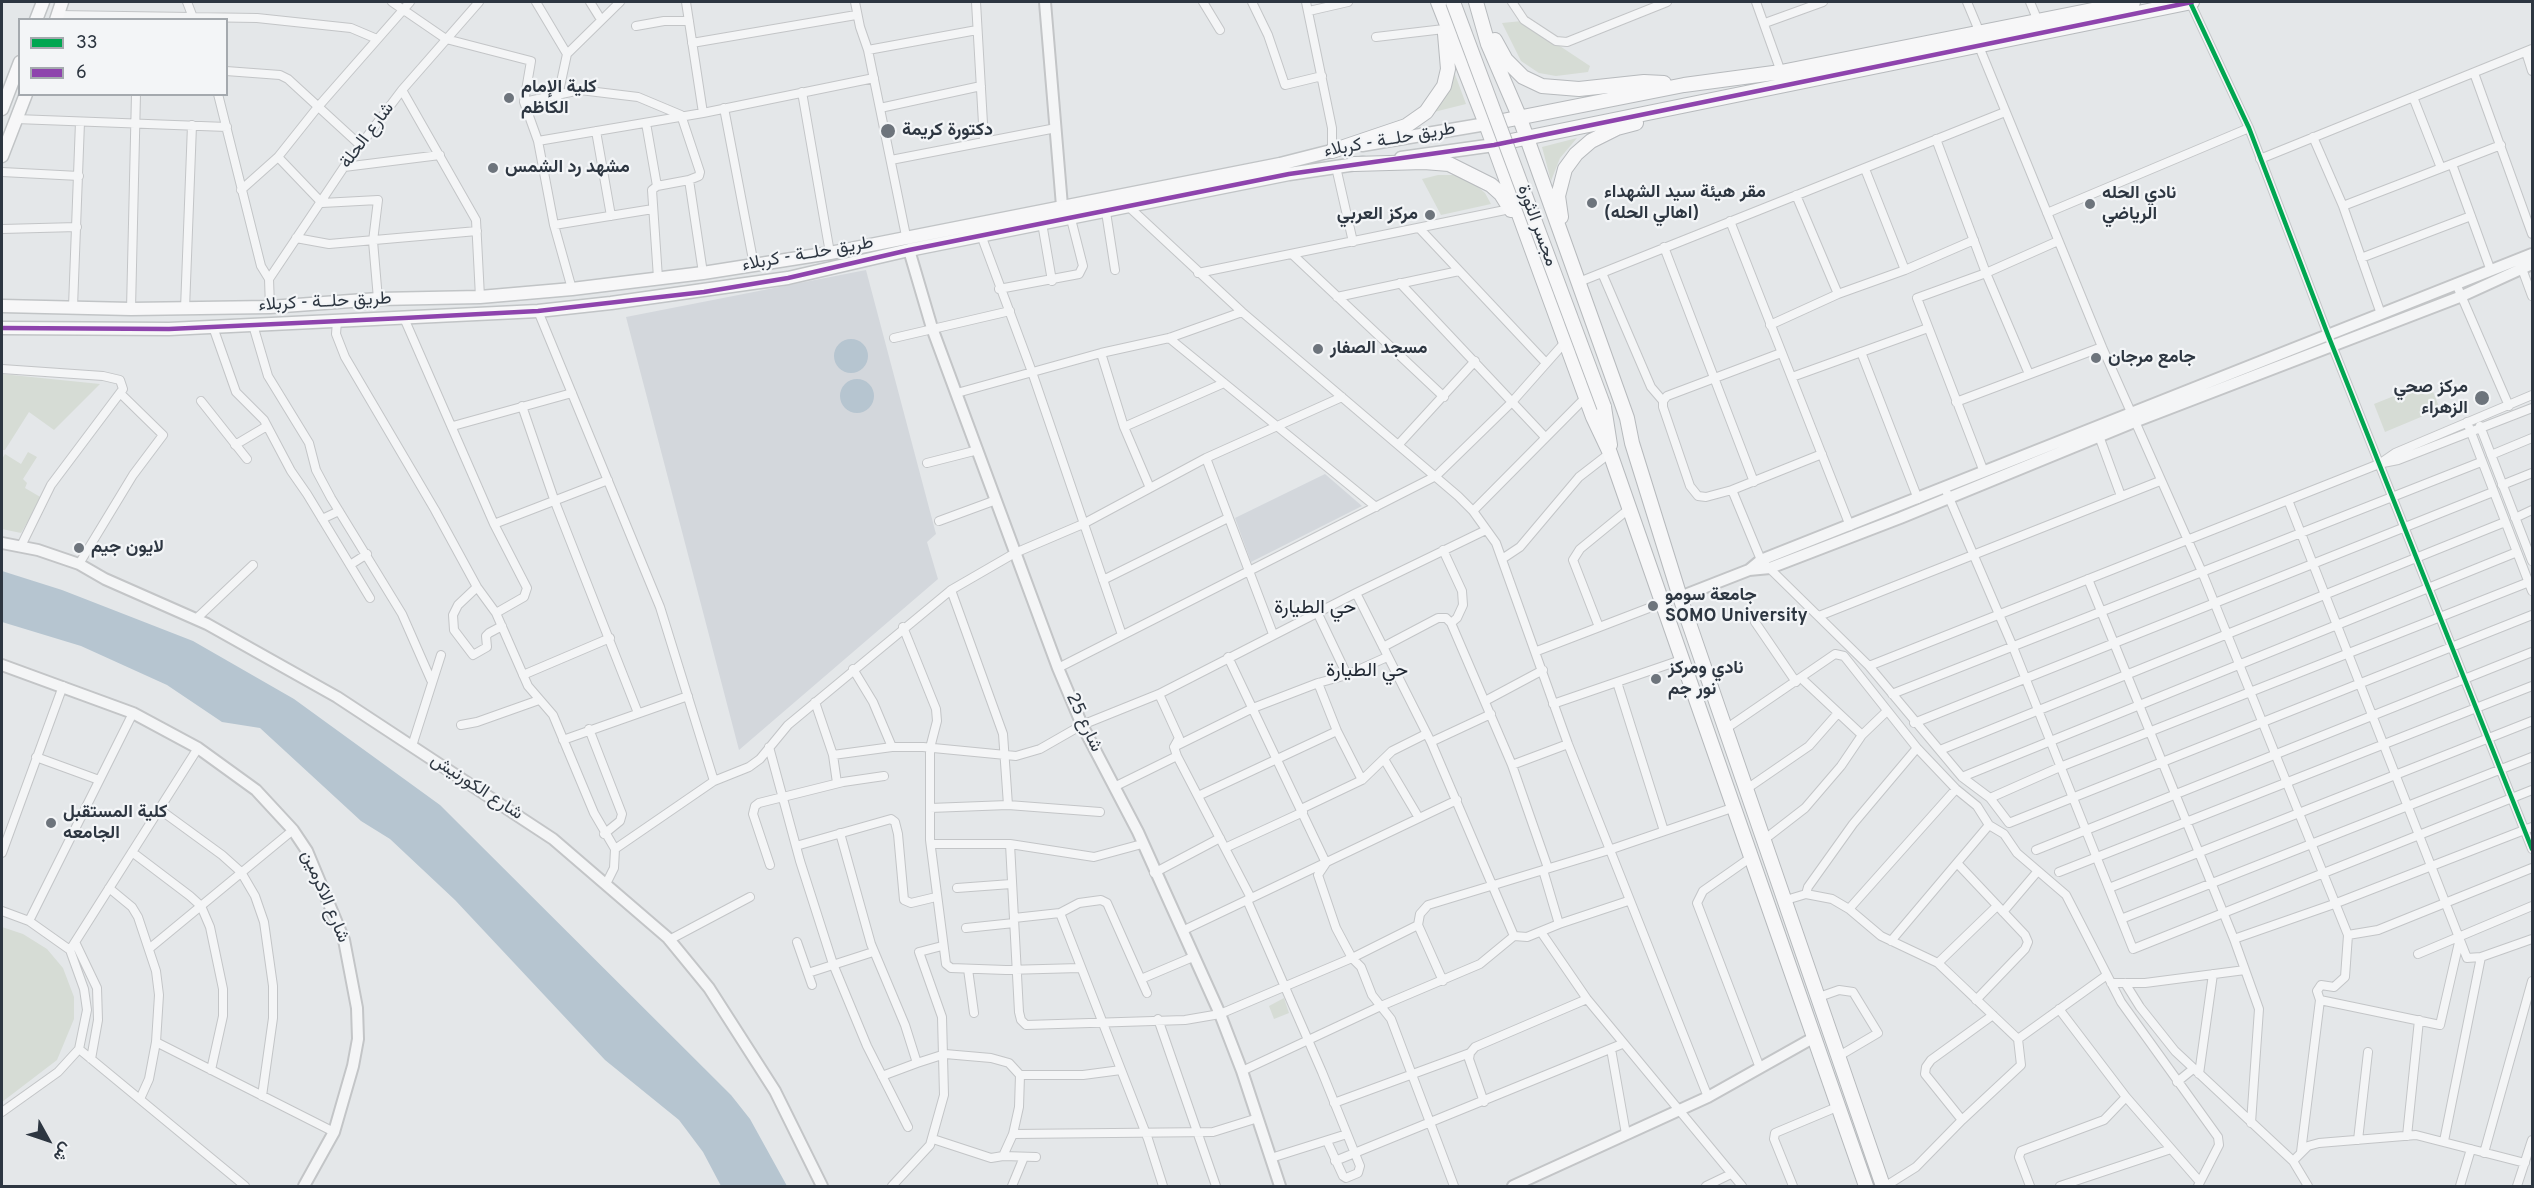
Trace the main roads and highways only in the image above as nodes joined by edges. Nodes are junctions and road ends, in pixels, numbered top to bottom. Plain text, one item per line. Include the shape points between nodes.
1 (43, 2) edge
2 (62, 2) edge
3 (1453, 2) edge
4 (1463, 2) edge
5 (1476, 2) edge
6 (2133, 2) edge
7 (2191, 2) edge
8 (1439, 4) edge
9 (57, 17) edge
10 (37, 18) edge
11 (1979, 38) junction
12 (1488, 44) junction
13 (1459, 55) junction
14 (18, 67) edge
15 (1684, 85) junction
16 (25, 96) edge
17 (1704, 100) junction
18 (2, 109) edge
19 (1519, 116) junction
20 (1486, 124) junction
21 (1527, 138) junction
22 (1494, 145) junction
23 (1332, 151) junction
24 (2, 156) edge
25 (1354, 164) junction
26 (1287, 168) junction
27 (1545, 191) junction
28 (1513, 208) junction
29 (1566, 252) junction
30 (703, 273) junction
31 (664, 277) junction
32 (704, 292) junction
33 (672, 296) junction
34 (2, 306) edge
35 (2, 328) edge
36 (1608, 406) junction
37 (1632, 443) junction
38 (1611, 453) junction
39 (1779, 879) junction
40 (1760, 886) junction
41 (1793, 921) junction
42 (1774, 926) junction
43 (1866, 1186) edge
44 (1885, 1186) edge

1 - 10 main road
2 - 9 main road
3 - 36 highway, مجسر الثورة, bridge
4 - 36 highway, مجسر الثورة
5 - 12 highway
5 - 15 highway via 1506,60 1532,83 1579,89 1644,82
6 - 11 highway, طريق حلــة - كربلاء via 2038,21
7 - 11 highway, طريق حلــة - كربلاء
8 - 13 highway
8 - 23 highway via 1448,69 1444,86 1426,112 1406,126
11 - 15 highway, طريق حلــة - كربلاء
11 - 17 highway, طريق حلــة - كربلاء
12 - 13 highway via 1487,55 1479,63 1464,63
12 - 19 highway
13 - 20 highway
14 - 18 main road
15 - 19 highway, طريق حلــة - كربلاء
16 - 24 main road
17 - 21 highway, طريق حلــة - كربلاء
17 - 29 highway via 1617,128 1576,154 1565,169 1558,196
19 - 20 highway, طريق حلــة - كربلاء
19 - 21 highway
20 - 22 highway
20 - 23 main road, طريق حلــة - كربلاء
21 - 22 highway, طريق حلــة - كربلاء
21 - 27 highway
22 - 25 main road, طريق حلــة - كربلاء
22 - 28 highway
23 - 26 main road, طريق حلــة - كربلاء
25 - 26 main road, طريق حلــة - كربلاء
25 - 28 highway via 1449,164 1491,185
26 - 30 main road, طريق حلــة - كربلاء
26 - 32 main road, طريق حلــة - كربلاء via 1106,213
27 - 28 highway via 1538,185 1525,188 1516,196
27 - 29 highway
28 - 38 highway
29 - 37 highway via 1627,418
30 - 31 main road, طريق حلــة - كربلاء
30 - 32 main road via 698,283
31 - 33 main road via 676,285
31 - 34 main road, طريق حلــة - كربلاء via 480,297 270,307
32 - 33 main road, طريق حلــة - كربلاء
33 - 35 main road, طريق حلــة - كربلاء via 538,311 404,318 213,327
36 - 37 highway, مجسر الثورة
36 - 38 highway, مجسر الثورة
37 - 39 highway via 1680,597
38 - 40 highway
39 - 40 highway via 1774,888 1764,890
39 - 41 highway
40 - 42 highway
41 - 42 highway via 1782,916
41 - 44 highway
42 - 43 highway

